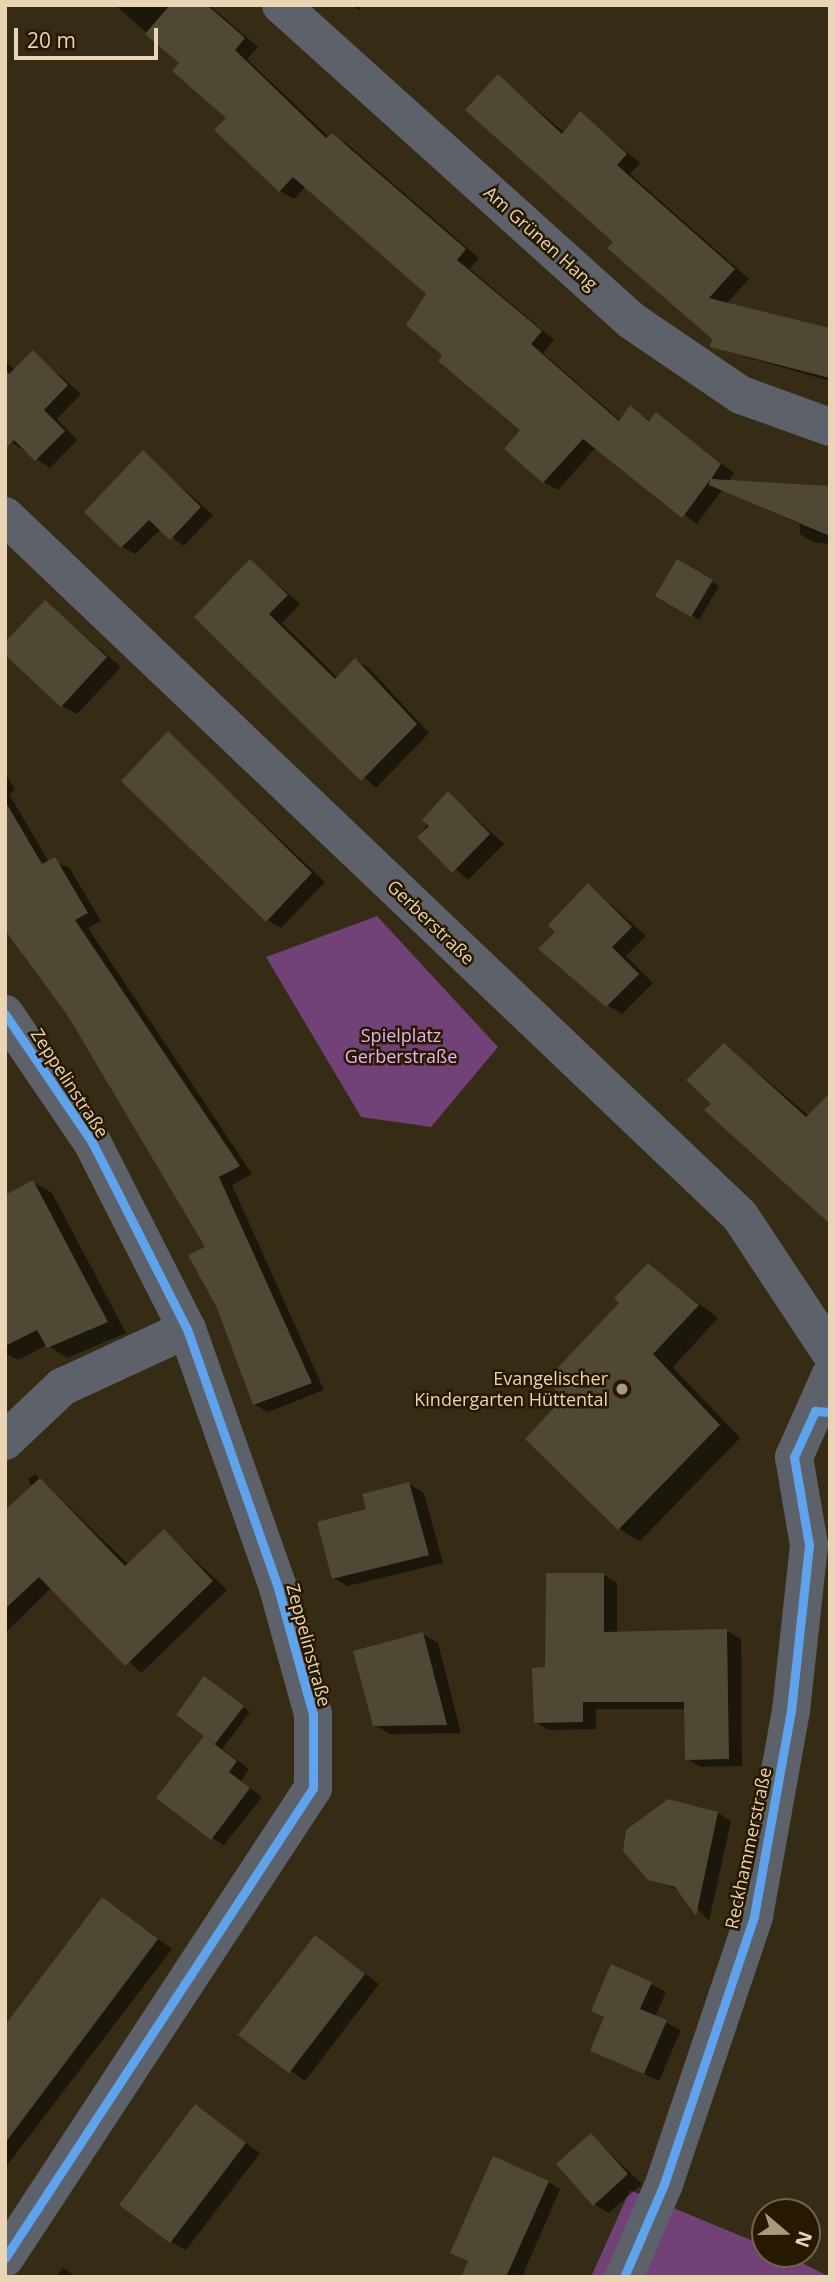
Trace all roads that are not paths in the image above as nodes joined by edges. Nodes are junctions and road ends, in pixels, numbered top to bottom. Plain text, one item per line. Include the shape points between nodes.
1 (281, 5) edge
2 (830, 427) edge
3 (5, 516) edge
4 (5, 1014) edge
5 (187, 1329) junction
6 (830, 1352) edge
7 (830, 1376) edge
8 (5, 1441) edge
9 (5, 2258) edge
10 (624, 2277) edge

1 - 2 street, Am Grünen Hang via 632,321 741,395
3 - 6 street, Gerberstraße via 740,1216
4 - 5 street, Zeppelinstraße via 92,1142
5 - 8 street via 62,1387
5 - 9 street, Zeppelinstraße via 278,1588 313,1714 313,1788
7 - 10 street, Reckhammerstraße via 794,1457 809,1545 792,1711 754,1916 664,2184

